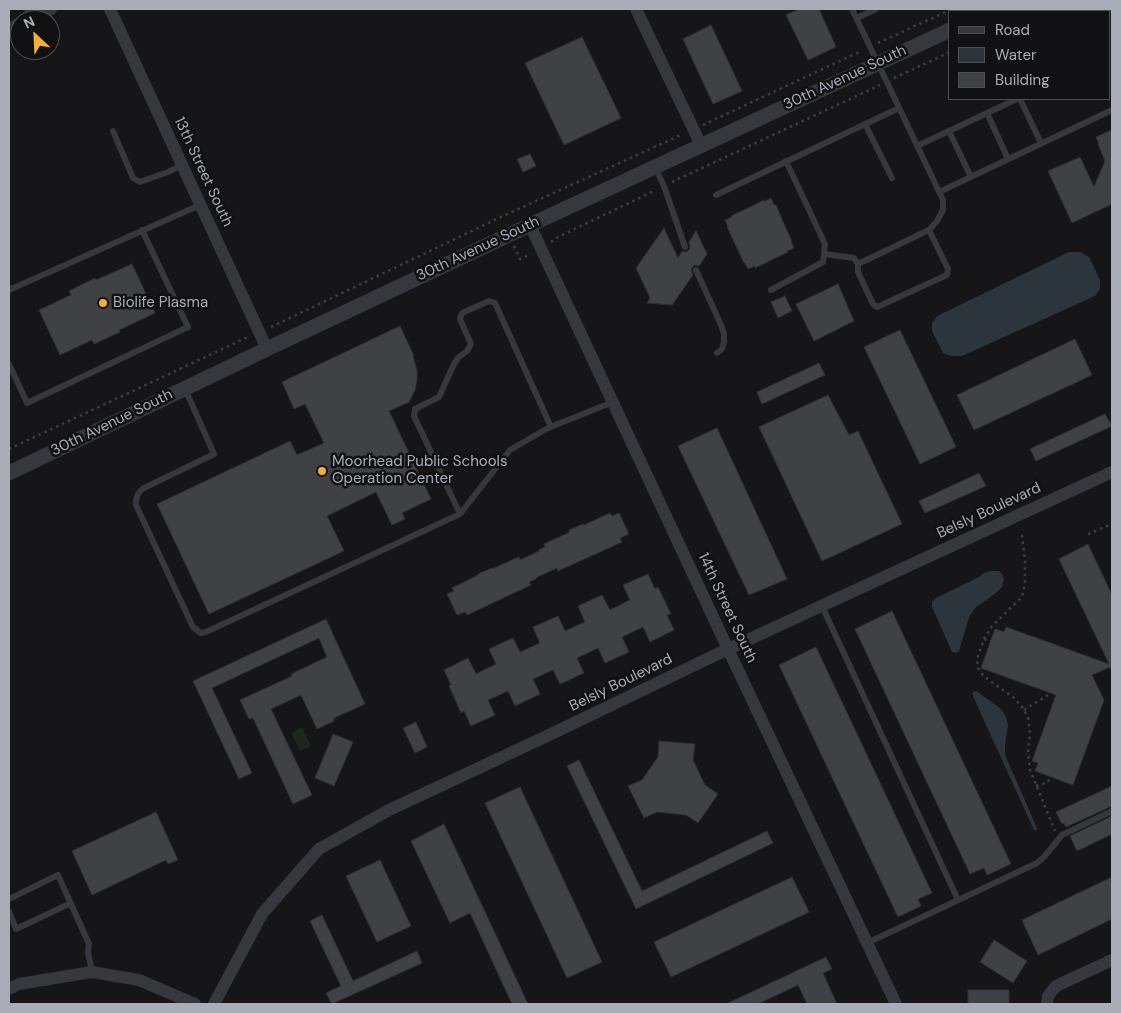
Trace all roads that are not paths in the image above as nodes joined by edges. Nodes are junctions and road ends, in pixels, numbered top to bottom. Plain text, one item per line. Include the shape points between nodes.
1 (110, 9) edge
2 (636, 9) edge
3 (852, 9) edge
4 (876, 9) edge
5 (857, 18) junction
6 (948, 31) edge
7 (878, 63) junction
8 (1017, 100) edge
9 (1020, 100) edge
10 (899, 108) junction
11 (1112, 110) edge
12 (986, 113) junction
13 (865, 124) junction
14 (113, 131) dead end
15 (949, 131) junction
16 (1041, 143) junction
17 (701, 145) junction
18 (917, 146) junction
19 (1008, 158) junction
20 (786, 161) junction
21 (182, 165) junction
22 (654, 167) junction
23 (971, 177) junction
24 (892, 178) dead end
25 (939, 192) junction
26 (716, 195) dead end
27 (200, 204) junction
28 (530, 225) junction
29 (142, 230) junction
30 (929, 230) junction
31 (685, 247) dead end
32 (824, 254) junction
33 (858, 264) junction
34 (696, 270) dead end
35 (9, 290) edge
36 (771, 290) dead end
37 (266, 349) junction
38 (717, 353) dead end
39 (9, 364) edge
40 (185, 388) junction
41 (613, 402) junction
42 (551, 427) junction
43 (1112, 472) edge
44 (9, 473) edge
45 (460, 514) junction
46 (822, 606) junction
47 (728, 649) junction
48 (1112, 811) edge
49 (9, 899) edge
50 (958, 900) junction
51 (71, 903) junction
52 (9, 911) edge
53 (867, 943) junction
54 (1112, 960) edge
55 (92, 972) junction
56 (9, 989) edge
57 (195, 1004) edge
58 (214, 1004) edge
59 (896, 1004) edge
60 (1047, 1004) edge

1 - 21 street, 13th Street South
2 - 17 street
3 - 5 lane
4 - 5 lane
5 - 7 lane
6 - 7 street, 30th Avenue South
7 - 10 lane
7 - 17 street, 30th Avenue South
8 - 12 lane
9 - 16 lane
10 - 13 lane
10 - 18 lane
11 - 16 lane
12 - 15 lane
12 - 19 lane
13 - 20 lane
13 - 24 lane
14 - 21 lane via 133,178 140,182
15 - 18 lane
15 - 23 lane
16 - 19 lane
17 - 22 street, 30th Avenue South
18 - 25 lane
19 - 23 lane
20 - 26 lane
20 - 32 lane via 825,244
21 - 27 street, 13th Street South
22 - 28 street, 30th Avenue South
22 - 31 lane
23 - 25 lane
25 - 30 lane via 943,210
27 - 29 lane
27 - 37 street, 13th Street South
28 - 37 street, 30th Avenue South
28 - 41 street, 14th Street South
29 - 35 lane
29 - 39 lane via 188,327 27,403
30 - 33 lane
30 - 33 lane via 948,269 947,275 878,307 873,304 858,272
32 - 33 lane via 854,258
32 - 36 lane via 823,262
34 - 38 lane via 724,334 722,349
37 - 40 street, 30th Avenue South
40 - 44 street, 30th Avenue South
40 - 45 lane via 214,454 142,489 136,505 193,627 201,633
41 - 42 lane
41 - 47 street, 14th Street South
42 - 45 lane via 510,450
42 - 45 lane via 495,303 489,301 462,313 460,319 470,344 467,351 454,364 439,397 415,409 414,416
43 - 46 street, Belsly Boulevard
46 - 47 street, Belsly Boulevard
46 - 50 lane
47 - 53 street, 14th Street South
47 - 58 street, Belsly Boulevard via 389,810 319,848 262,914
48 - 50 lane via 1062,835 1037,863
49 - 51 lane via 58,875
50 - 53 lane
51 - 52 lane via 16,928
51 - 55 lane via 89,944
53 - 59 street, 14th Street South
54 - 60 street via 1056,986 1048,996
55 - 56 street via 19,984
55 - 57 street via 139,980

